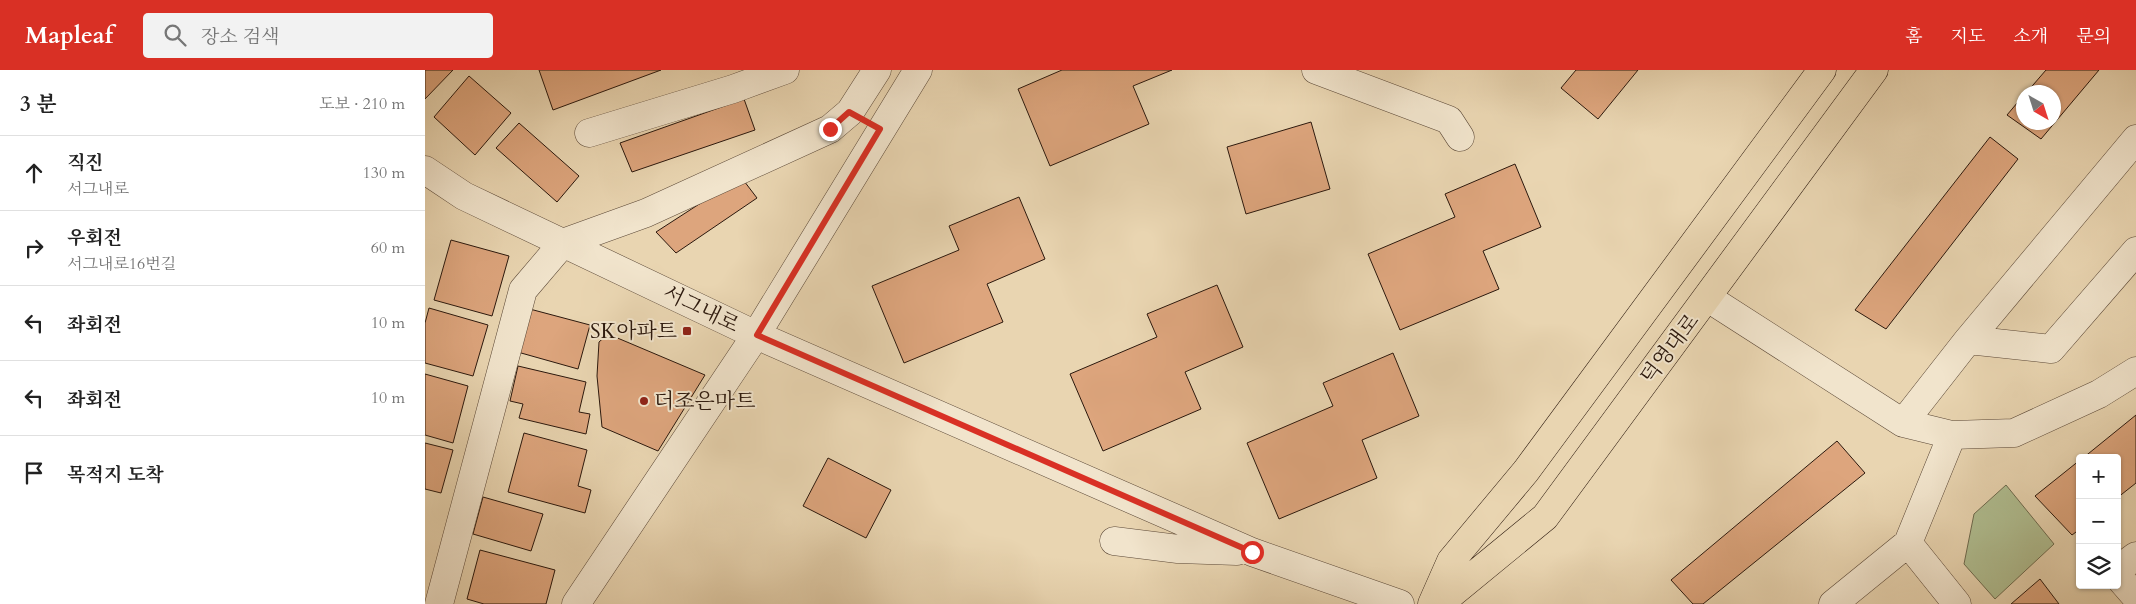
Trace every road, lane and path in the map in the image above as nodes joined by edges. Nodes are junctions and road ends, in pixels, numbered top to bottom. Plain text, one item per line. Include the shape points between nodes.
1 (785, 70) edge
2 (877, 70) edge
3 (1316, 70) edge
4 (1822, 70) edge
5 (1874, 70) edge
6 (914, 71) edge
7 (849, 112) junction
8 (880, 129) junction
9 (589, 133) dead end
10 (1459, 138) dead end
11 (2136, 139) edge
12 (425, 170) edge
13 (563, 243) junction
14 (2136, 251) edge
15 (1708, 298) junction
16 (757, 335) junction
17 (1968, 340) junction
18 (2136, 371) edge
19 (1903, 423) junction
20 (1952, 435) junction
21 (1114, 541) dead end
22 (1908, 543) junction
23 (1252, 552) junction
24 (2136, 556) edge
25 (2121, 567) edge
26 (2121, 580) edge
27 (2136, 597) edge
28 (439, 604) edge
29 (576, 604) edge
30 (1400, 604) edge
31 (1432, 604) edge
32 (1439, 604) edge
33 (1833, 604) edge
34 (1957, 604) edge

1 - 9 street
2 - 7 street
3 - 10 street via 1449,120
4 - 31 main road, 덕영대로 via 1526,471 1451,561
5 - 15 main road, 덕영대로
6 - 8 street
7 - 8 street
7 - 13 street via 830,129 646,213
8 - 16 street
11 - 17 street
12 - 13 street, 서그내로 via 464,196
13 - 16 street, 서그내로
13 - 28 street via 523,290
14 - 17 street via 2051,349
15 - 19 street
15 - 32 main road, 덕영대로 via 1545,518
16 - 23 street, 서그내로
16 - 29 street
17 - 19 street
18 - 20 street via 2099,394 2014,434
19 - 20 street
20 - 22 street
21 - 23 street via 1178,549
22 - 33 street
22 - 34 street
23 - 30 street, 서그내로
24 - 25 street
26 - 27 street

